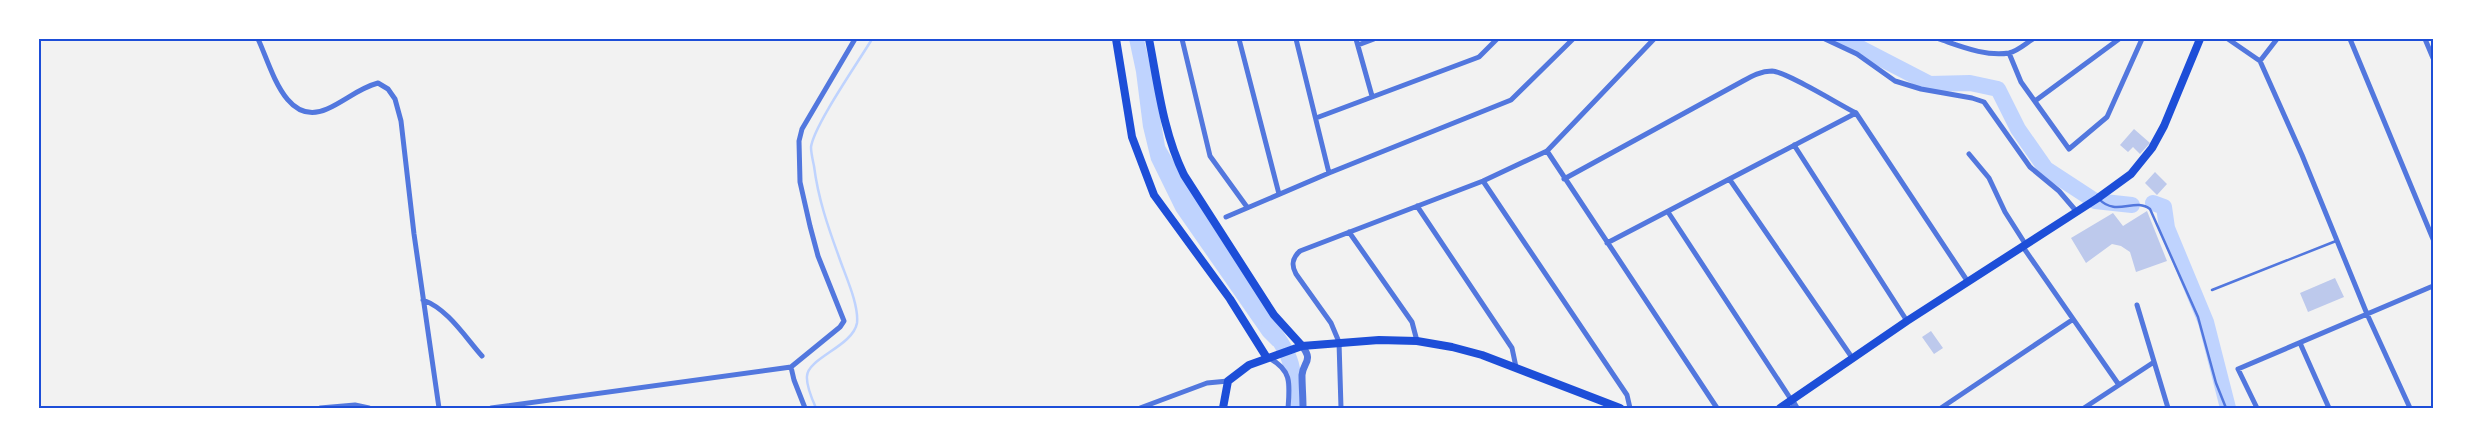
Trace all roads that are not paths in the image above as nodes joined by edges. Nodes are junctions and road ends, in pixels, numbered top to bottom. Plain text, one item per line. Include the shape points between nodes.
1 (258, 39) edge
2 (855, 39) edge
3 (1116, 39) edge
4 (1149, 39) edge
5 (1182, 39) edge
6 (1239, 39) edge
7 (1296, 39) edge
8 (1356, 39) edge
9 (1374, 39) edge
10 (1497, 39) edge
11 (1573, 39) edge
12 (1654, 39) edge
13 (1825, 39) edge
14 (1939, 39) edge
15 (2032, 39) edge
16 (2118, 39) edge
17 (2142, 39) edge
18 (2200, 39) edge
19 (2228, 39) edge
20 (2277, 39) edge
21 (2350, 39) edge
22 (2425, 39) edge
23 (1358, 45) junction
24 (2009, 53) junction
25 (2433, 58) edge
26 (2260, 61) junction
27 (1372, 96) junction
28 (2035, 101) junction
29 (1856, 113) junction
30 (1316, 118) junction
31 (1794, 145) junction
32 (1547, 151) junction
33 (1969, 154) dead end
34 (1329, 173) junction
35 (1564, 179) junction
36 (1730, 180) junction
37 (1483, 181) junction
38 (1279, 194) junction
39 (2100, 200) junction
40 (1417, 206) junction
41 (1247, 207) junction
42 (2080, 210) junction
43 (1668, 212) junction
44 (1226, 217) dead end
45 (1349, 232) junction
46 (2433, 238) edge
47 (2337, 240) junction
48 (1607, 243) junction
49 (2024, 246) junction
50 (1968, 282) junction
51 (2433, 286) edge
52 (2212, 290) dead end
53 (423, 300) junction
54 (2137, 305) dead end
55 (2367, 314) junction
56 (2072, 320) junction
57 (1907, 321) junction
58 (1417, 341) junction
59 (1339, 342) junction
60 (2300, 343) junction
61 (1298, 347) junction
62 (482, 356) dead end
63 (1267, 358) junction
64 (1853, 358) junction
65 (2154, 362) junction
66 (791, 367) junction
67 (1516, 367) junction
68 (1228, 381) junction
69 (2119, 386) junction
70 (1792, 401) junction
71 (320, 408) edge
72 (369, 408) edge
73 (439, 408) edge
74 (491, 408) edge
75 (805, 408) edge
76 (1140, 408) edge
77 (1223, 408) edge
78 (1288, 408) edge
79 (1303, 408) edge
80 (1341, 408) edge
81 (1620, 408) edge
82 (1630, 408) edge
83 (1717, 408) edge
84 (1780, 408) edge
85 (1796, 408) edge
86 (1942, 408) edge
87 (2084, 408) edge
88 (2168, 408) edge
89 (2226, 408) edge
90 (2257, 408) edge
91 (2329, 408) edge
92 (2410, 408) edge

1 - 53 street via 289,104 299,111 311,114 326,110 368,86 378,84 388,89 395,99 401,121
2 - 66 street via 802,129 799,141 800,182 810,226 818,256 844,321
3 - 63 main road via 1132,137 1151,188 1230,299
4 - 61 main road via 1168,136 1184,175
5 - 41 street via 1210,156
6 - 38 street
7 - 30 street
8 - 23 street
9 - 23 street
10 - 27 street via 1479,57
11 - 34 street via 1510,100
12 - 32 street
13 - 42 street via 1857,54 1895,81 1984,102 2030,167
14 - 24 street via 1974,50
15 - 24 street
16 - 28 street
17 - 28 street via 2108,117 2068,149
18 - 39 main road via 2152,148 2131,174
19 - 26 street
20 - 26 street
21 - 46 street
22 - 25 street
23 - 27 street
24 - 28 street via 2021,82
26 - 47 street
27 - 30 street
29 - 31 street
29 - 35 street via 1787,76 1774,71 1764,72
29 - 50 street
30 - 34 street
31 - 36 street
31 - 57 street
32 - 35 street
32 - 37 street
33 - 49 street via 1989,178
34 - 38 street
35 - 48 street
36 - 43 street
36 - 64 street
37 - 40 street
37 - 82 street via 1627,395
38 - 41 street
39 - 42 main road
39 - 89 lane via 2112,208 2145,206 2150,209 2198,317
40 - 45 street
40 - 67 street via 1512,348
41 - 44 street
42 - 49 main road
43 - 48 street
43 - 70 street
45 - 58 street via 1412,322
45 - 59 street via 1300,251 1292,261 1296,274 1331,323
47 - 52 lane
47 - 55 street
48 - 83 street
49 - 50 main road
49 - 56 street
50 - 57 main road
51 - 55 street
53 - 62 street via 434,304 445,314
53 - 73 street
54 - 65 street
55 - 60 street
55 - 92 street
56 - 69 street
56 - 86 street
57 - 64 main road
58 - 59 main road
58 - 67 main road via 1452,347
59 - 61 main road
59 - 80 street
60 - 90 street via 2238,369
60 - 91 street
61 - 63 main road
61 - 79 street via 1307,353 1308,362 1302,375
63 - 68 main road via 1249,365
63 - 78 street via 1281,365 1288,375
64 - 70 main road
65 - 69 street
65 - 88 street
66 - 74 street
66 - 75 street
67 - 81 main road
68 - 76 street via 1207,383
68 - 77 main road
69 - 87 street
70 - 84 main road
70 - 85 street
71 - 72 street via 354,405

